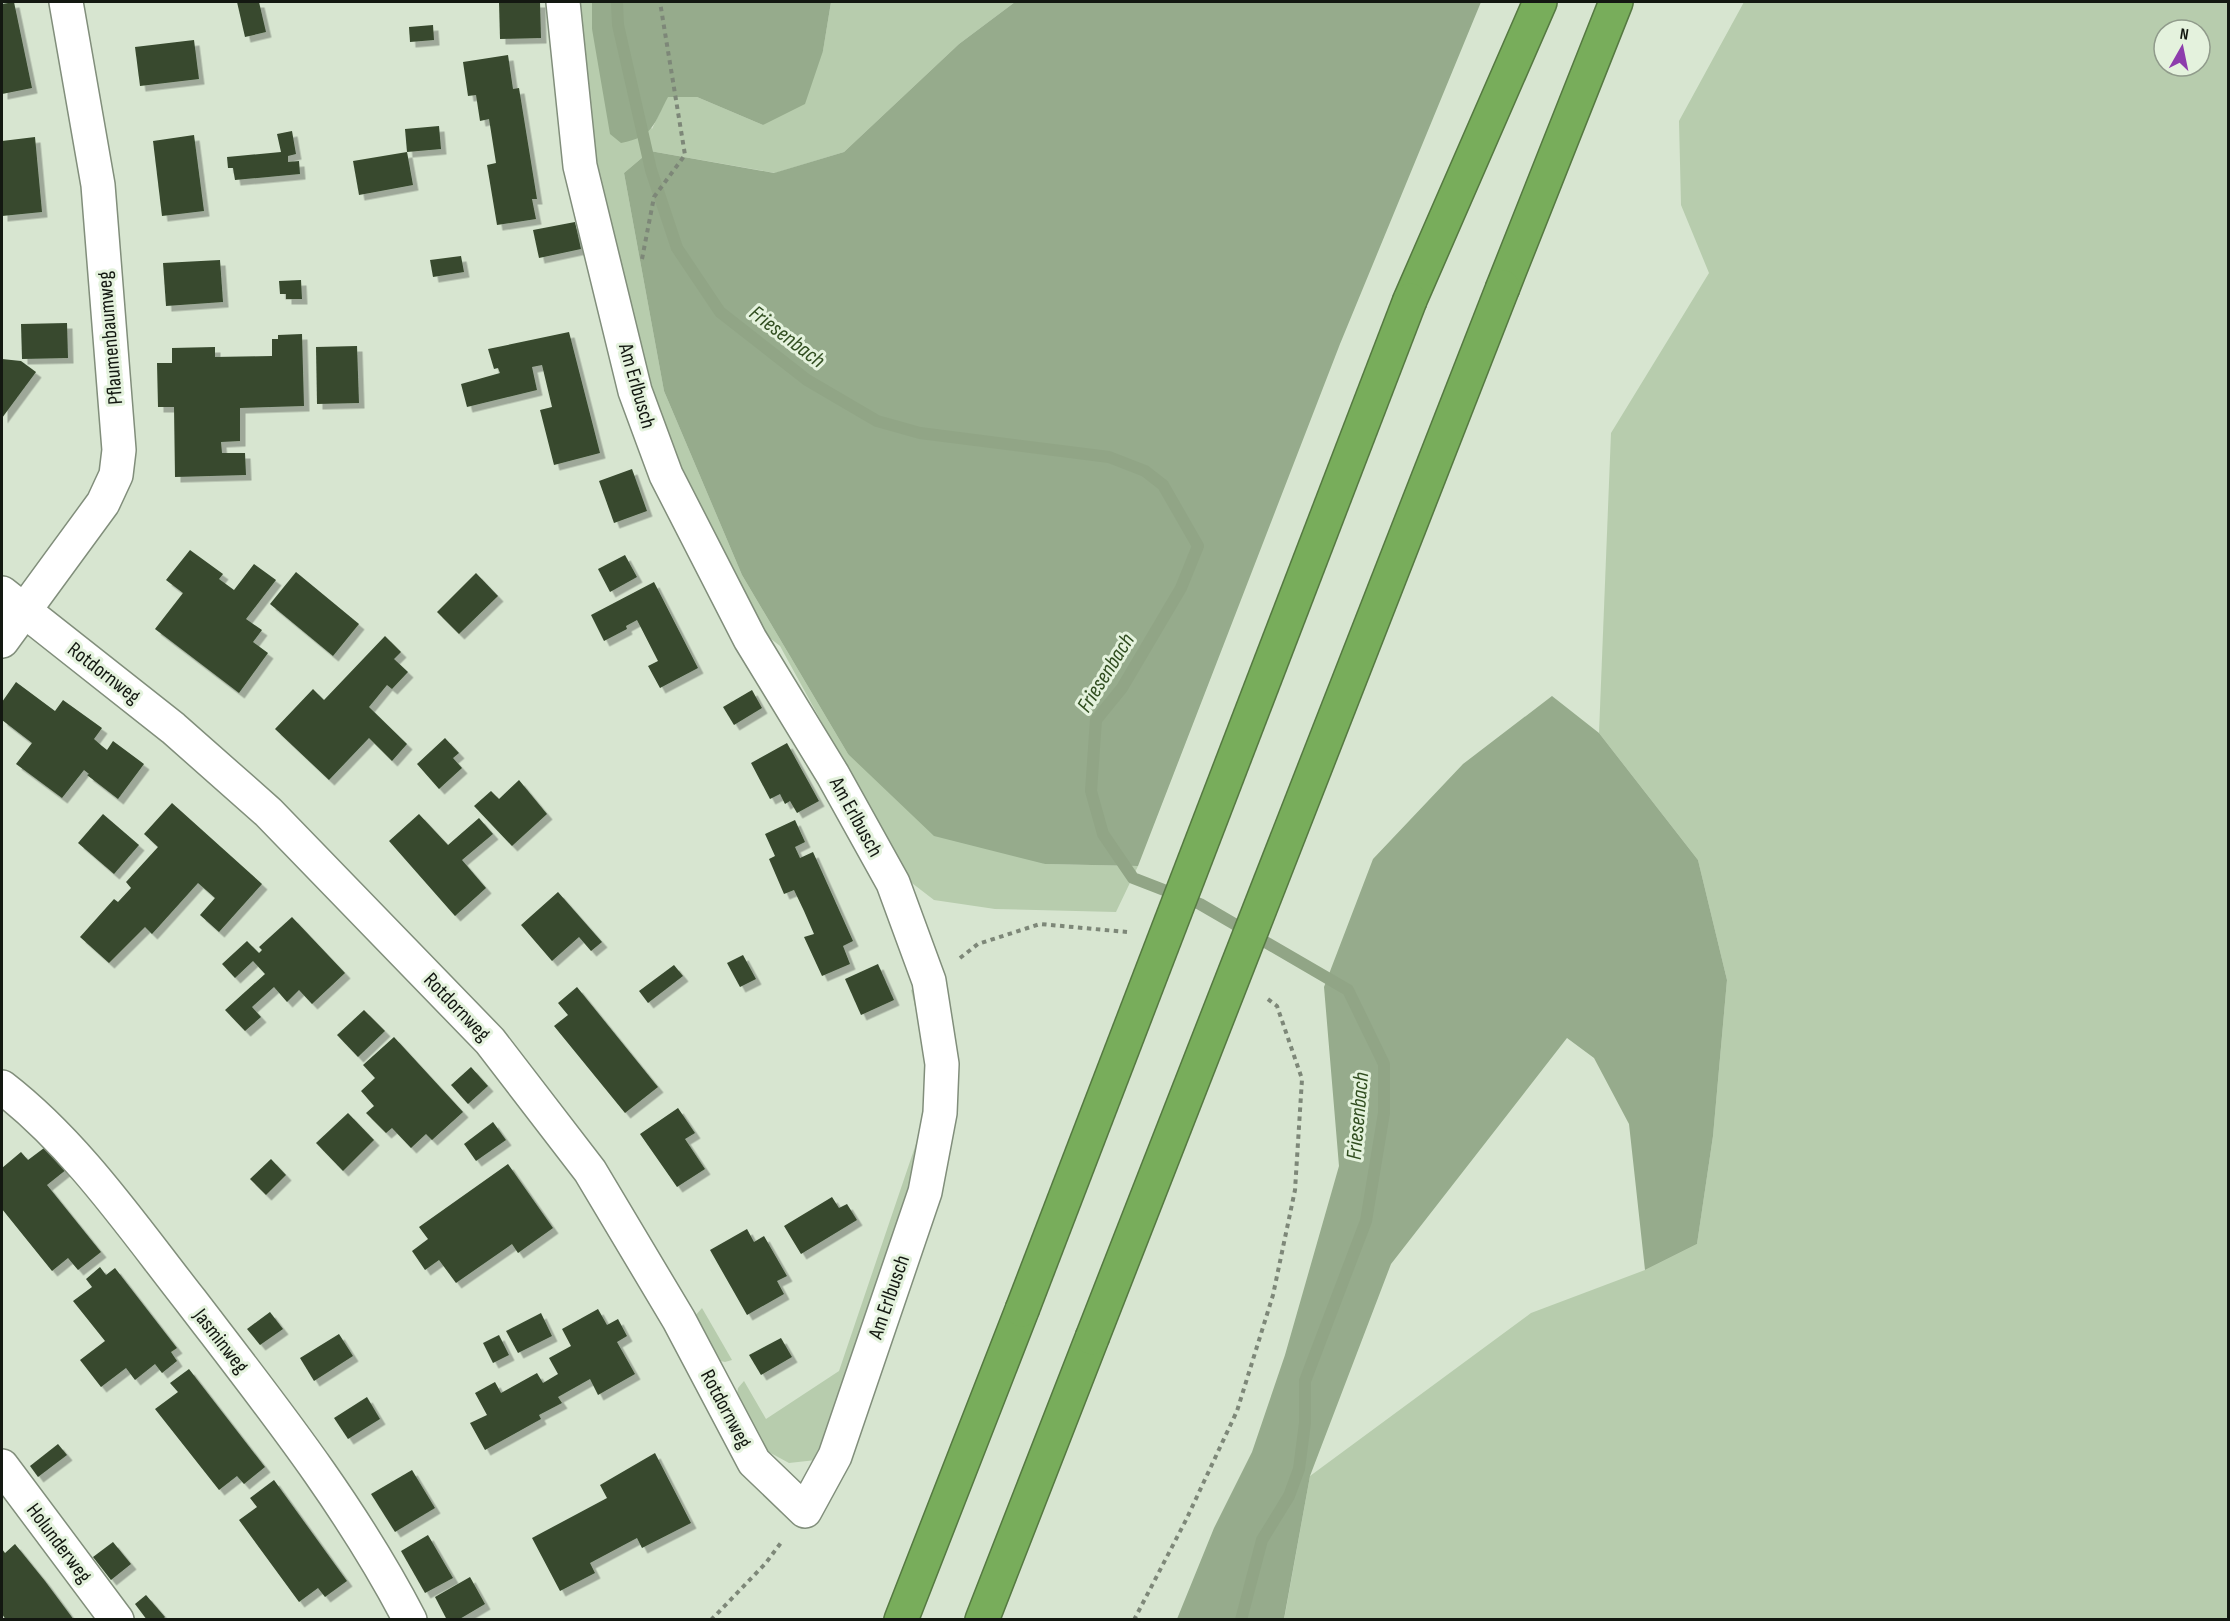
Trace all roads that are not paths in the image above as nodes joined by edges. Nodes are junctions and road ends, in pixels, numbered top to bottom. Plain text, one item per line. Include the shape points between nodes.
1 (66, 2) edge
2 (563, 2) edge
3 (1540, 2) edge
4 (1616, 2) edge
5 (13, 601) edge
6 (2, 641) edge
7 (2, 1087) edge
8 (2, 1466) edge
9 (805, 1511) joint
10 (117, 1620) edge
11 (410, 1620) edge
12 (902, 1620) edge
13 (982, 1620) edge

1 - 5 street, Pflaumenbaumweg via 98,185 119,450 116,475 103,503
2 - 9 street, Am Erlbusch via 580,166 635,391 666,475 750,639 833,775 892,883 929,981 942,1064 940,1113 925,1192 835,1456
3 - 12 highway, bridge via 1410,300
4 - 13 highway, bridge
5 - 6 street, Pflaumenbaumweg
5 - 9 street, Rotdornweg via 173,728 268,812 490,1041 590,1171 679,1320 754,1462
7 - 11 street, Jasminweg via 33,1111 97,1180 255,1385 322,1474 384,1569
8 - 10 street, Holunderweg

